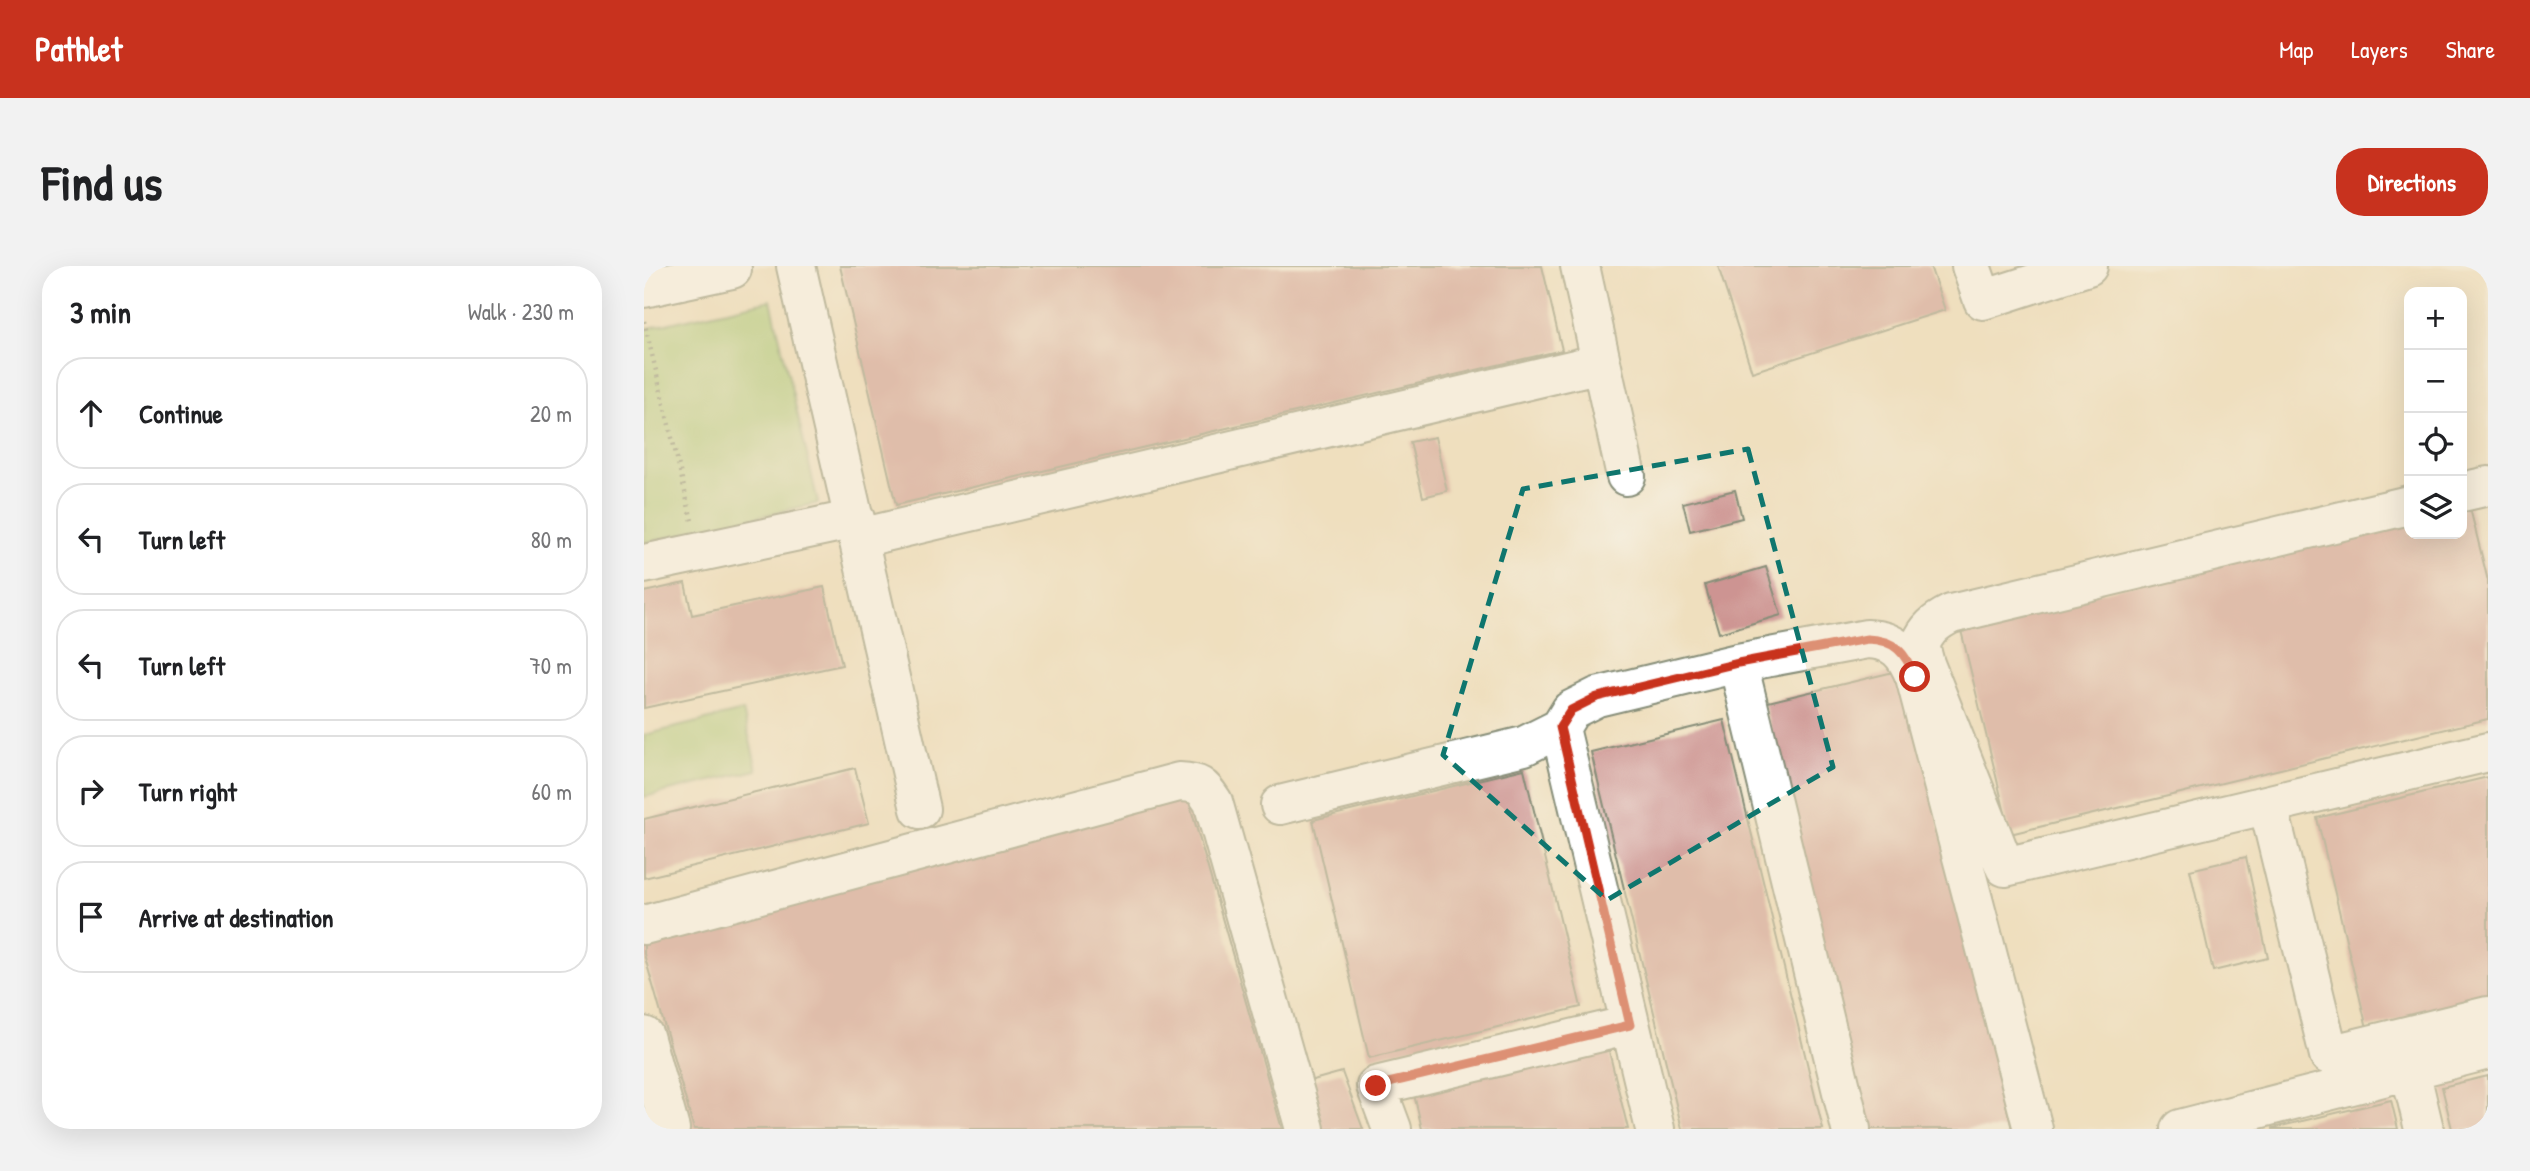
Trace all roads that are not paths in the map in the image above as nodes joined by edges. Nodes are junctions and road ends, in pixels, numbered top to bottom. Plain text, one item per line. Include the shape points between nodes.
1 (796, 266) edge
2 (1580, 266) edge
3 (1971, 266) edge
4 (2088, 266) edge
5 (732, 269) dead end
6 (644, 288) edge
7 (1601, 363) junction
8 (1626, 476) dead end
9 (2404, 506) edge
10 (857, 529) junction
11 (644, 564) edge
12 (1738, 663) junction
13 (1560, 727) junction
14 (2488, 751) edge
15 (2267, 805) junction
16 (1280, 806) dead end
17 (920, 809) dead end
18 (644, 925) edge
19 (2488, 1016) edge
20 (1630, 1025) junction
21 (644, 1036) edge
22 (2488, 1050) edge
23 (2410, 1070) junction
24 (670, 1129) edge
25 (1305, 1129) edge
26 (1392, 1129) edge
27 (1655, 1129) edge
28 (1851, 1129) edge
29 (2033, 1129) edge
30 (2180, 1129) edge
31 (2424, 1129) edge

1 - 10 lane
2 - 7 lane
3 - 4 lane via 1983,300
5 - 6 lane
7 - 8 lane
7 - 10 lane
9 - 15 lane via 1951,614 1926,631 1920,645 2005,867
10 - 11 lane
10 - 17 lane
12 - 13 lane via 1597,697 1571,710
12 - 28 lane
12 - 29 lane via 1867,639 1883,639 1907,657
13 - 16 lane via 1524,746
13 - 20 lane
14 - 15 lane
15 - 19 lane via 2329,1055
18 - 25 lane via 1179,782 1196,783 1213,802
20 - 26 lane via 1376,1086
20 - 27 lane
21 - 24 lane
22 - 23 lane
23 - 30 lane
23 - 31 lane

